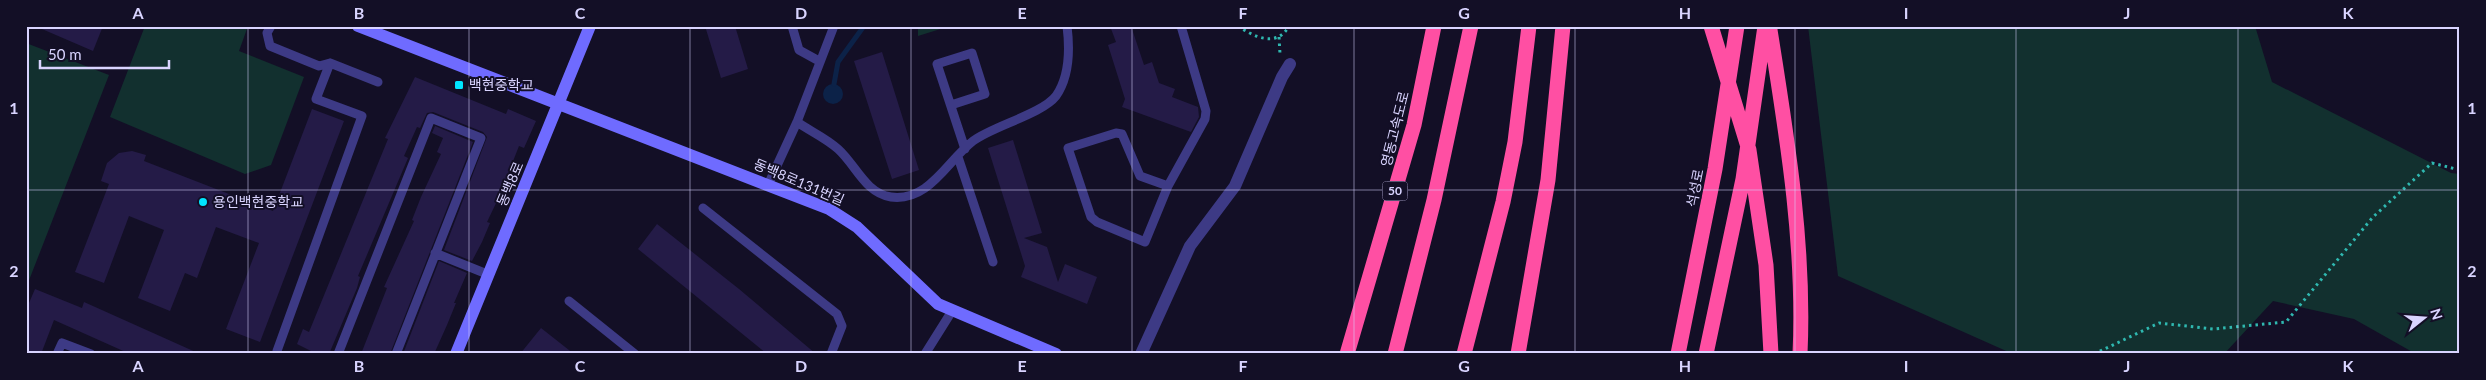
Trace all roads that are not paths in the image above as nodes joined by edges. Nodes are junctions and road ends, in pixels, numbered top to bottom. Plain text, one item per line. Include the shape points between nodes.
1 (271, 26) edge
2 (358, 26) edge
3 (590, 26) edge
4 (792, 26) edge
5 (834, 26) edge
6 (1067, 26) edge
7 (1181, 26) edge
8 (1434, 26) edge
9 (1471, 26) edge
10 (1529, 26) edge
11 (1563, 26) edge
12 (1737, 26) edge
13 (1767, 26) edge
14 (1714, 33) edge
15 (819, 61) junction
16 (330, 62) junction
17 (1290, 64) dead end
18 (378, 82) dead end
19 (559, 103) junction
20 (951, 106) junction
21 (797, 122) junction
22 (965, 150) junction
23 (958, 157) junction
24 (768, 185) junction
25 (1168, 186) junction
26 (703, 208) dead end
27 (435, 253) junction
28 (993, 262) dead end
29 (487, 274) junction
30 (569, 301) dead end
31 (952, 311) junction
32 (277, 351) dead end
33 (58, 354) edge
34 (91, 354) edge
35 (338, 354) edge
36 (396, 354) edge
37 (456, 354) edge
38 (635, 354) edge
39 (831, 354) edge
40 (925, 354) edge
41 (1056, 354) edge
42 (1141, 354) edge
43 (1347, 354) edge
44 (1395, 354) edge
45 (1464, 354) edge
46 (1518, 354) edge
47 (1678, 354) edge
48 (1706, 354) edge
49 (1772, 354) edge
50 (1800, 354) edge

1 - 16 lane via 267,34 270,46 318,66
2 - 19 street, 동백8로131번길
3 - 19 street, 동백8로
4 - 15 lane via 799,50
5 - 15 lane
6 - 22 lane via 1067,71 1054,98 984,134
7 - 25 lane via 1206,111 1205,119
8 - 43 highway, 영동고속도로 / 50 via 1414,125
9 - 44 highway via 1434,200
10 - 45 highway via 1515,142
11 - 46 highway via 1548,180
12 - 47 highway, 석성로 via 1715,169
13 - 48 highway via 1743,179
13 - 50 highway via 1791,167 1799,254
14 - 49 highway via 1750,150 1766,265
15 - 21 lane
16 - 18 lane
16 - 32 lane via 316,99 362,116
17 - 42 street via 1235,186 1190,246
19 - 24 street, 동백8로131번길
19 - 29 street, 동백8로
20 - 20 lane via 937,64 972,53 985,94
20 - 22 lane
21 - 23 lane via 835,147 868,186 889,196 917,192
21 - 24 lane
22 - 23 lane
23 - 28 lane
24 - 31 street, 동백8로131번길 via 842,216 938,304
25 - 25 lane via 1145,242 1091,217 1068,148 1122,134 1140,176
26 - 39 lane via 837,314 842,326
27 - 29 lane
27 - 35 lane via 481,138 431,118
27 - 36 lane
29 - 37 street, 동백8로
30 - 38 lane
31 - 40 lane
31 - 41 street, 동백8로131번길
33 - 34 lane via 62,343

